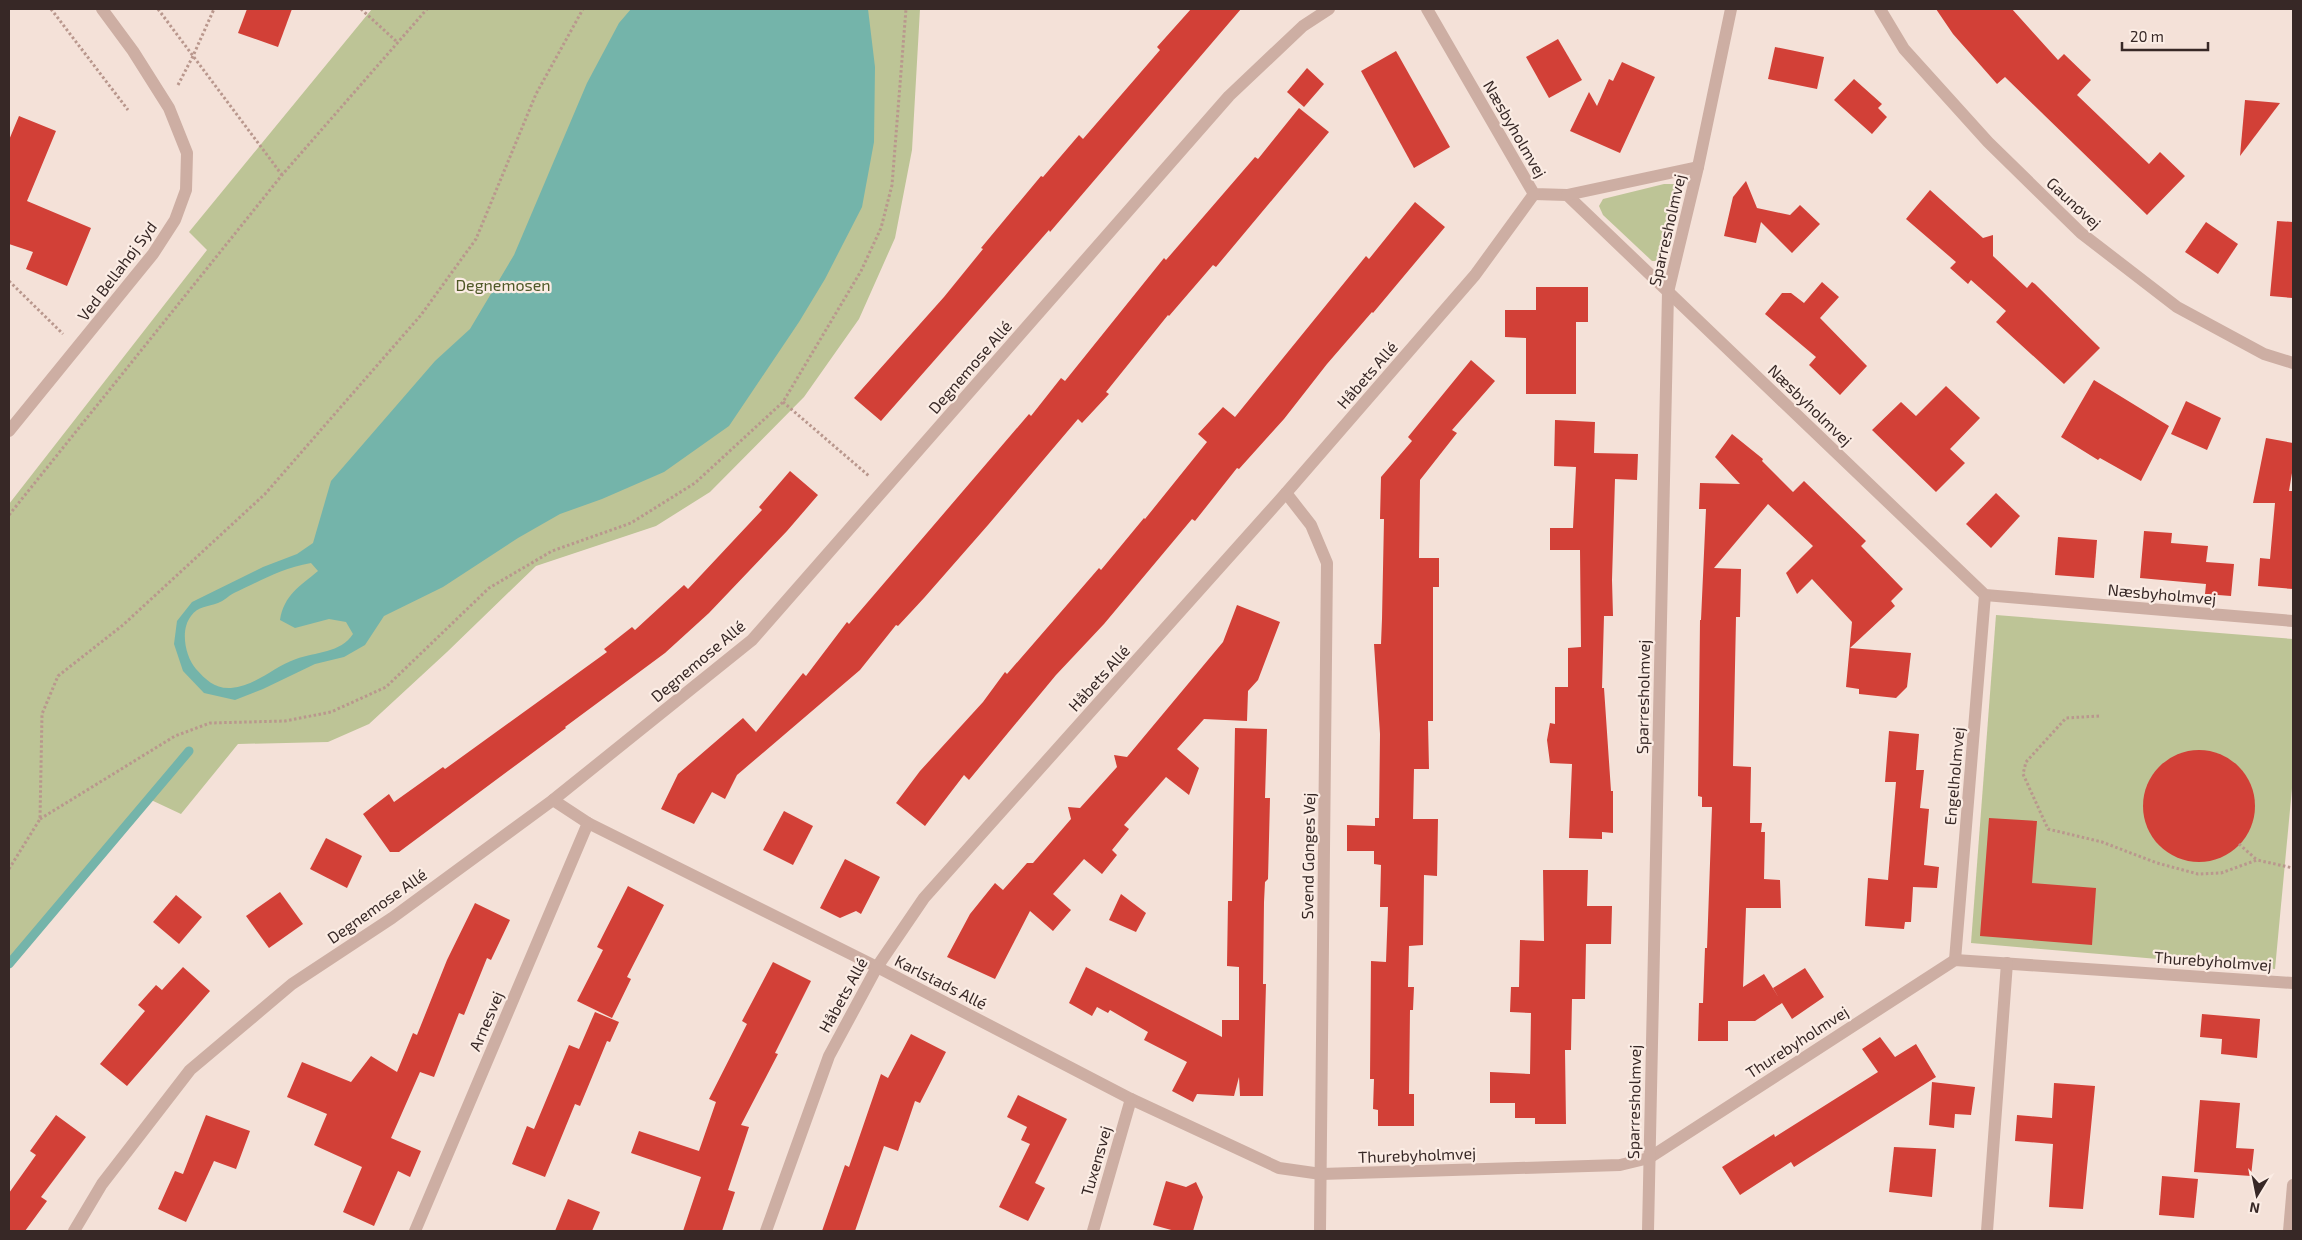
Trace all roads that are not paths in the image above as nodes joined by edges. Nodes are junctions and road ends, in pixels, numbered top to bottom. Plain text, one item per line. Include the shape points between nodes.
1 (102, 9) edge
2 (1329, 9) edge
3 (1427, 9) edge
4 (1731, 9) edge
5 (1880, 9) edge
6 (1698, 167) junction
7 (1534, 194) junction
8 (1567, 195) junction
9 (1668, 292) junction
10 (2293, 363) edge
11 (9, 431) edge
12 (1286, 493) junction
13 (1985, 595) junction
14 (2293, 621) edge
15 (553, 800) junction
16 (588, 823) junction
17 (1955, 960) junction
18 (2007, 963) junction
19 (877, 967) junction
20 (2293, 983) edge
21 (1131, 1099) junction
22 (1649, 1158) junction
23 (1321, 1174) junction
24 (2293, 1185) edge
25 (74, 1231) edge
26 (415, 1231) edge
27 (766, 1231) edge
28 (1093, 1231) edge
29 (1320, 1231) edge
30 (1648, 1231) edge
31 (1987, 1231) edge
32 (2289, 1231) edge

1 - 11 street, Ved Bellahøj Syd via 168,108 187,153 186,190 176,220 153,254
2 - 15 street, Degnemose Allé via 1302,26 1230,96 752,640
3 - 7 street, Næsbyholmvej
4 - 6 street, Sparresholmvej
5 - 10 street, Gaunøvej via 1904,49 1975,128 2080,233 2177,307 2264,354
6 - 8 street, Sparresholmvej
6 - 9 street, Sparresholmvej
7 - 8 street, Næsbyholmvej
7 - 12 street, Håbets Allé via 1475,275
8 - 9 street, Næsbyholmvej
9 - 13 street, Næsbyholmvej
9 - 22 street, Sparresholmvej
12 - 19 street, Håbets Allé via 924,898
12 - 23 street, Svend Gønges Vej via 1311,525 1327,563
13 - 14 street, Næsbyholmvej
13 - 17 street, Engelholmvej
15 - 16 street, Karlstads Allé
15 - 25 street, Degnemose Allé via 392,918 292,984 190,1070 102,1184
16 - 19 street, Karlstads Allé
16 - 26 street, Arnesvej
17 - 18 street, Thurebyholmvej
17 - 22 street, Thurebyholmvej
18 - 20 street, Thurebyholmvej
18 - 31 street
19 - 21 street, Karlstads Allé
19 - 27 street, Håbets Allé via 829,1056
21 - 23 street, Karlstads Allé via 1279,1168
21 - 28 street, Tuxensvej
22 - 23 street, Thurebyholmvej via 1620,1165
22 - 30 street, Sparresholmvej
23 - 29 street, Svend Gønges Vej
24 - 32 street

